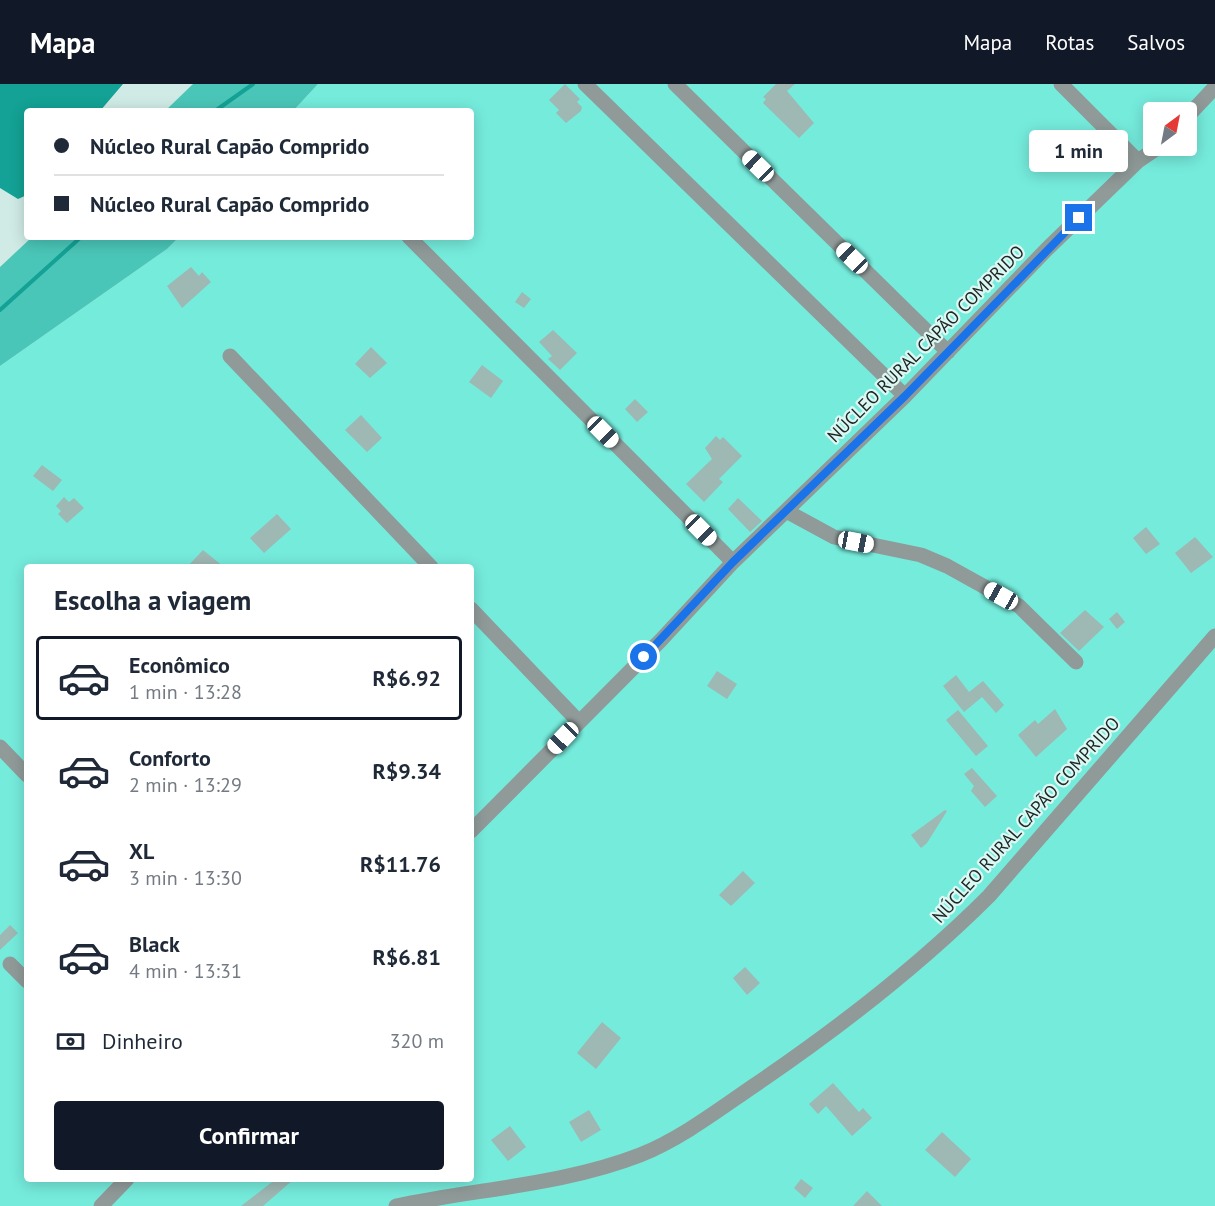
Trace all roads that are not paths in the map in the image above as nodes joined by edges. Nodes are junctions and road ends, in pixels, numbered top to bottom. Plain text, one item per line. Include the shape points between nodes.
1 (585, 84) edge
2 (675, 84) edge
3 (1061, 84) edge
4 (1215, 87) edge
5 (1197, 106) edge
6 (1145, 156) edge
7 (1138, 161) junction
8 (412, 240) edge
9 (948, 352) junction
10 (230, 356) dead end
11 (905, 396) junction
12 (786, 511) junction
13 (733, 562) junction
14 (428, 564) edge
15 (474, 612) edge
16 (1215, 636) edge
17 (1076, 662) dead end
18 (579, 722) junction
19 (0, 747) edge
20 (24, 771) edge
21 (474, 828) edge
22 (10, 964) dead end
23 (24, 978) edge
24 (124, 1182) edge
25 (101, 1206) edge
26 (396, 1206) edge

1 - 11 street
2 - 9 street
3 - 7 street
4 - 5 street
6 - 7 street, NÚCLEO RURAL CAPÃO COMPRIDO
7 - 9 street, NÚCLEO RURAL CAPÃO COMPRIDO
8 - 13 street
9 - 11 street, NÚCLEO RURAL CAPÃO COMPRIDO
10 - 14 street
11 - 12 street, NÚCLEO RURAL CAPÃO COMPRIDO
12 - 13 street, NÚCLEO RURAL CAPÃO COMPRIDO
12 - 17 street via 834,537 921,555 947,566 1018,606
13 - 18 street, NÚCLEO RURAL CAPÃO COMPRIDO
15 - 18 street
16 - 26 street, NÚCLEO RURAL CAPÃO COMPRIDO via 954,932 866,1006 776,1071 667,1143 639,1155 575,1173
18 - 21 street, NÚCLEO RURAL CAPÃO COMPRIDO
19 - 20 street
22 - 23 street
24 - 25 street

